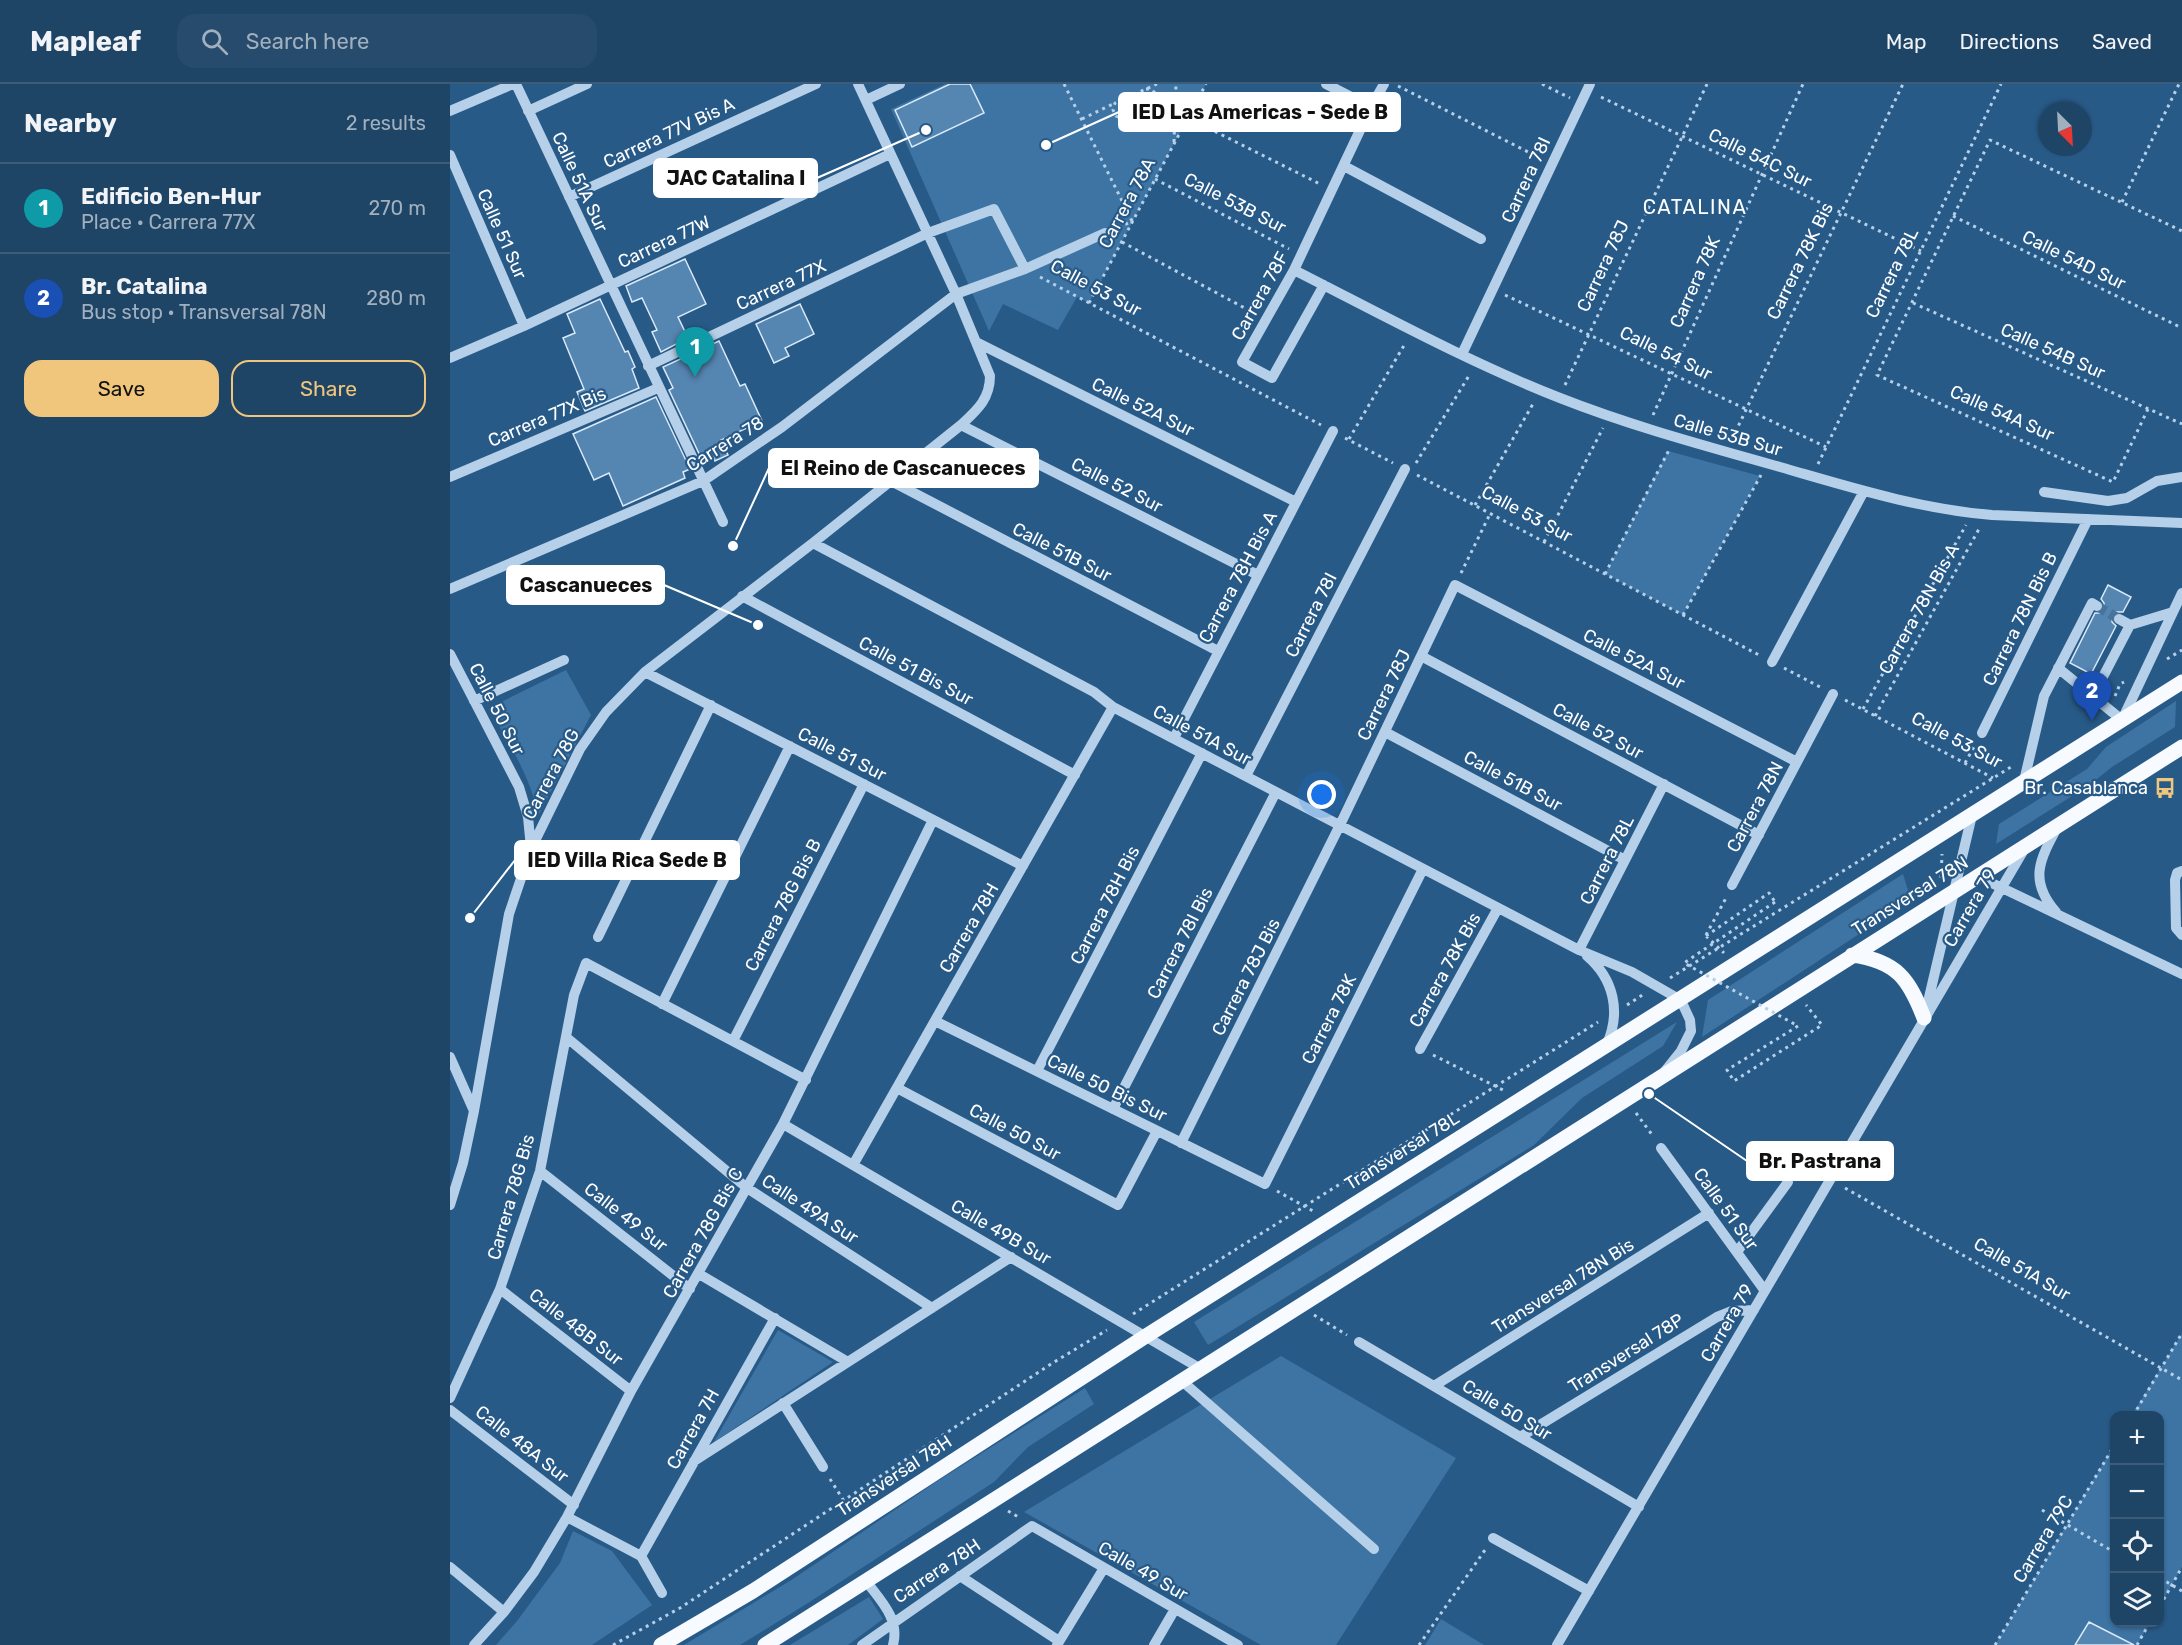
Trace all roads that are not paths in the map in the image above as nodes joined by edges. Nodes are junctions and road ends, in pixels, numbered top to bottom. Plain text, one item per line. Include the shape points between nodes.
1 (514, 84) edge
2 (587, 84) edge
3 (816, 84) edge
4 (858, 84) edge
5 (900, 84) edge
6 (1326, 84) edge
7 (1384, 84) edge
8 (1588, 87) edge
9 (866, 100) junction
10 (1371, 107) junction
11 (450, 111) edge
12 (528, 111) junction
13 (890, 154) junction
14 (450, 155) edge
15 (1344, 166) junction
16 (569, 197) junction
17 (928, 233) junction
18 (1105, 233) dead end
19 (1481, 239) dead end
20 (1025, 269) junction
21 (1294, 270) junction
22 (610, 285) junction
23 (1324, 285) junction
24 (956, 294) junction
25 (524, 326) junction
26 (976, 342) junction
27 (1462, 354) junction
28 (450, 358) edge
29 (648, 366) junction
30 (658, 388) junction
31 (961, 425) junction
32 (1333, 431) road end
33 (1408, 470) road end
34 (450, 477) edge
35 (2182, 477) edge
36 (703, 481) junction
37 (891, 481) junction
38 (1864, 491) junction
39 (2044, 492) dead end
40 (1296, 502) junction
41 (2088, 519) junction
42 (723, 522) dead end
43 (2182, 523) edge
44 (813, 543) junction
45 (1258, 575) junction
46 (1455, 585) joint
47 (450, 589) edge
48 (2182, 593) edge
49 (742, 596) junction
50 (2097, 606) dead end
51 (2173, 612) junction
52 (2119, 619) tunnel mouth
53 (2130, 625) junction
54 (1218, 651) junction
55 (450, 654) edge
56 (1421, 656) junction
57 (564, 660) dead end
58 (1772, 662) road end
59 (2058, 668) junction
60 (645, 672) junction
61 (2182, 682) edge
62 (1833, 694) road end
63 (2093, 696) junction
64 (474, 701) junction
65 (711, 705) junction
66 (1113, 707) junction
67 (2122, 720) junction
68 (1385, 732) junction
69 (1982, 733) road end
70 (1174, 738) junction
71 (790, 746) junction
72 (2182, 747) edge
73 (1203, 753) junction
74 (1797, 762) junction
75 (1075, 775) junction
76 (1246, 776) junction
77 (864, 784) junction
78 (1664, 784) junction
79 (2019, 785) junction
80 (1276, 792) junction
81 (1972, 814) junction
82 (933, 820) junction
83 (1340, 825) junction
84 (2059, 825) junction
85 (1759, 835) junction
86 (2026, 845) junction
87 (531, 849) junction
88 (1625, 860) junction
89 (1023, 866) junction
90 (1423, 869) junction
91 (2182, 871) edge
92 (1977, 876) junction
93 (1732, 885) road end
94 (2001, 888) junction
95 (1954, 891) junction
96 (1498, 908) junction
97 (2059, 914) junction
98 (2182, 935) edge
99 (598, 937) dead end
100 (1579, 950) junction
101 (1852, 955) junction
102 (2182, 974) edge
103 (1679, 999) junction
104 (662, 1004) junction
105 (1924, 1018) junction
106 (935, 1021) junction
107 (566, 1037) junction
108 (733, 1041) junction
109 (1607, 1045) junction
110 (1420, 1049) road end
111 (450, 1057) edge
112 (1037, 1071) junction
113 (1659, 1078) junction
114 (806, 1080) junction
115 (897, 1088) junction
116 (1113, 1109) junction
117 (474, 1112) junction
118 (783, 1124) junction
119 (1157, 1131) junction
120 (1181, 1143) junction
121 (1661, 1148) road end
122 (853, 1165) junction
123 (540, 1171) junction
124 (1788, 1182) dead end
125 (1265, 1184) joint
126 (747, 1188) junction
127 (450, 1205) edge
128 (1709, 1213) junction
129 (1737, 1252) junction
130 (1011, 1257) junction
131 (699, 1274) junction
132 (500, 1289) junction
133 (690, 1289) junction
134 (1765, 1291) junction
135 (932, 1308) junction
136 (1754, 1310) junction
137 (775, 1318) junction
138 (1146, 1336) junction
139 (1359, 1342) road end
140 (848, 1362) junction
141 (1201, 1368) junction
142 (1182, 1381) junction
143 (1434, 1386) junction
144 (631, 1391) junction
145 (450, 1398) edge
146 (783, 1403) junction
147 (450, 1410) edge
148 (1520, 1437) junction
149 (694, 1461) junction
150 (823, 1467) road end
151 (574, 1505) junction
152 (1639, 1507) junction
153 (567, 1517) junction
154 (1032, 1526) joint
155 (1493, 1538) road end
156 (1374, 1549) dead end
157 (641, 1556) junction
158 (450, 1567) edge
159 (1104, 1568) junction
160 (960, 1576) junction
161 (866, 1581) junction
162 (1589, 1591) junction
163 (662, 1593) dead end
164 (1175, 1609) junction
165 (504, 1612) junction
166 (894, 1621) junction
167 (1058, 1643) edge
168 (474, 1645) edge
169 (661, 1645) edge
170 (765, 1645) edge
171 (862, 1645) edge
172 (894, 1645) edge
173 (1154, 1645) edge
174 (1238, 1645) edge
175 (1557, 1645) edge

1 - 11 street
1 - 12 street, Calle 51A Sur
2 - 12 street
3 - 16 street, Carrera 77V Bis A
4 - 9 street
5 - 9 street
6 - 10 street
7 - 10 street, Carrera 78F
8 - 27 street, Carrera 78I
9 - 13 street
10 - 15 street, Carrera 78F
12 - 16 street, Calle 51A Sur
13 - 17 street
13 - 22 street, Carrera 77W
14 - 25 street, Calle 51 Sur
15 - 19 street
15 - 21 street, Carrera 78F
16 - 22 street, Calle 51A Sur
17 - 20 street, Carrera 77X via 994,209
17 - 24 street
17 - 29 street, Carrera 77X
18 - 20 street, Carrera 78
20 - 24 street, Carrera 78
21 - 23 street, Calle 53B Sur
21 - 23 street, Carrera 78F via 1242,362 1272,378
22 - 25 street, Carrera 77W
22 - 29 street, Calle 51A Sur
23 - 27 street, Calle 53B Sur
24 - 26 street
24 - 36 street, Carrera 78 via 782,428
25 - 28 street, Carrera 77W
26 - 31 street, Carrera 78G via 990,376 990,389 982,405
26 - 40 street, Calle 52A Sur
27 - 38 street, Calle 53B Sur via 1609,416
29 - 30 street, Calle 51A Sur
30 - 34 street, Carrera 77X Bis
30 - 36 street, Calle 51A Sur
31 - 37 street, Carrera 78G
31 - 45 street, Calle 52 Sur
32 - 40 street, Carrera 78H Bis A
33 - 76 street, Carrera 78I
35 - 39 street via 2157,481 2127,498 2108,501
36 - 42 street, Calle 51A Sur
36 - 47 street, Carrera 78
37 - 44 street, Carrera 78G
37 - 54 street, Calle 51B Sur
38 - 41 street, Calle 53B Sur via 1936,509
38 - 58 street
40 - 45 street, Carrera 78H Bis A
41 - 43 street, Calle 53B Sur
41 - 69 street, Carrera 78N Bis B
44 - 49 street, Carrera 78G
44 - 66 street, Calle 51A Sur via 1094,692
45 - 54 street, Carrera 78H Bis A
46 - 56 street, Carrera 78J
46 - 74 street, Calle 52A Sur
48 - 51 street
49 - 60 street, Carrera 78G
49 - 75 street, Calle 51 Bis Sur
50 - 59 street via 2092,603
51 - 53 street
51 - 67 street
52 - 53 street
53 - 63 street
54 - 70 street, Carrera 78H Bis A
55 - 64 street, Calle 50 Sur
56 - 68 street, Carrera 78J
56 - 78 street, Calle 52 Sur
57 - 64 street
59 - 63 street
59 - 79 street via 2044,696
60 - 65 street, Calle 51 Sur
60 - 87 street, Carrera 78G via 606,712 580,749
61 - 67 main road, Transversal 78N
62 - 74 street, Carrera 78N
63 - 67 street
64 - 87 street, Calle 50 Sur via 525,801
65 - 71 street, Calle 51 Sur
65 - 99 street
66 - 70 street, Calle 51A Sur
66 - 75 street, Carrera 78H
67 - 79 main road, Transversal 78N
68 - 83 street, Carrera 78J
68 - 88 street, Calle 51B Sur
70 - 73 street, Calle 51A Sur
71 - 77 street, Calle 51 Sur
71 - 104 street
72 - 84 main road, Transversal 78N
73 - 76 street, Calle 51A Sur
73 - 112 street, Carrera 78H Bis
74 - 85 street, Carrera 78N
75 - 89 street, Carrera 78H
76 - 80 street, Calle 51A Sur
77 - 82 street, Calle 51 Sur
77 - 108 street, Carrera 78G Bis B
78 - 85 street, Calle 52 Sur
78 - 88 street, Carrera 78L
79 - 81 main road, Transversal 78N
80 - 83 street, Calle 51A Sur
80 - 116 street, Carrera 78I Bis
81 - 95 street, Carrera 79
81 - 103 main road, Transversal 78N
82 - 89 street, Calle 51 Sur
82 - 114 street, Carrera 78G Bis C
83 - 90 street, Calle 51A Sur
83 - 120 street, Carrera 78J Bis
84 - 86 main road, Transversal 78N
84 - 97 street via 2045,850 2039,873 2041,891
85 - 93 street, Carrera 78N
86 - 92 main road, Transversal 78N
86 - 94 street, Carrera 79
87 - 117 street, Carrera 78G via 509,914
88 - 100 street, Carrera 78L
89 - 106 street, Carrera 78H
90 - 96 street, Calle 51A Sur
90 - 125 street, Carrera 78K
91 - 98 street via 2175,880 2176,928
92 - 94 street
92 - 95 main road, Transversal 78N
94 - 97 street
94 - 105 street, Carrera 79
95 - 101 main road, Transversal 78N
95 - 105 street, Carrera 79
96 - 100 street, Calle 51A Sur
96 - 110 street, Carrera 78K Bis
97 - 102 street
100 - 103 street, Calle 51A Sur via 1632,972
100 - 109 street, Calle 51A Sur via 1598,966 1611,987 1615,1012
101 - 105 main road via 1883,963 1906,979
101 - 113 main road, Transversal 78N
103 - 109 main road, Transversal 78L
103 - 113 street via 1688,1013 1690,1031 1681,1051
104 - 107 street, Carrera 78G Bis via 586,963 574,995
104 - 108 street
105 - 134 street, Carrera 79
106 - 112 street, Calle 50 Bis Sur
106 - 115 street, Carrera 78H
107 - 123 street, Carrera 78G Bis
107 - 126 street, Calle 49A Sur
108 - 114 street
109 - 138 main road, Transversal 78L
111 - 117 street
112 - 116 street, Calle 50 Bis Sur
113 - 141 main road
114 - 118 street, Carrera 78G Bis C
115 - 119 street, Calle 50 Sur via 1118,1205
115 - 122 street, Carrera 78H
116 - 119 street, Calle 50 Bis Sur
117 - 127 street, Carrera 78G
118 - 122 street, Calle 49B Sur
118 - 126 street, Carrera 78G Bis C
119 - 120 street, Calle 50 Bis Sur
120 - 125 street, Calle 50 Bis Sur
121 - 128 street, Calle 51 Sur
122 - 130 street, Calle 49B Sur
123 - 132 street, Carrera 78G Bis
123 - 133 street, Calle 49 Sur
124 - 129 street
126 - 131 street, Carrera 78G Bis C
126 - 135 street, Calle 49A Sur
128 - 129 street, Calle 51 Sur
128 - 143 street, Transversal 78N Bis
129 - 134 street, Calle 51 Sur
130 - 135 street
130 - 138 street, Calle 49B Sur
131 - 133 street, Carrera 78G Bis C
131 - 137 street
132 - 144 street, Calle 48B Sur
132 - 145 street, Carrera 78G Bis
133 - 144 street, Carrera 78G Bis C
134 - 136 street, Carrera 79
135 - 140 street
136 - 148 street, Transversal 78P via 1732,1311 1717,1317
136 - 152 street, Carrera 79
137 - 140 street
137 - 149 street, Carrera 7H
138 - 141 street, Calle 49B Sur
138 - 169 main road, Transversal 78H via 753,1592
139 - 143 street, Calle 50 Sur
140 - 146 street
141 - 142 main road
142 - 156 street
142 - 161 main road
143 - 148 street, Calle 50 Sur
144 - 151 street, Carrera 78G Bis C
146 - 149 street
146 - 150 street
147 - 151 street, Calle 48A Sur
148 - 152 street, Calle 50 Sur
149 - 157 street, Carrera 7H
151 - 153 street, Carrera 78G Bis C
152 - 162 street, Carrera 79
153 - 157 street
153 - 165 street, Carrera 78G Bis C
154 - 159 street, Calle 49 Sur
154 - 160 street, Carrera 78H
155 - 162 street
157 - 163 street
158 - 165 street
159 - 164 street, Calle 49 Sur
159 - 167 street
160 - 166 street, Carrera 78H
160 - 167 street
161 - 166 street
161 - 170 main road
162 - 175 street, Carrera 79
164 - 173 street
164 - 174 street, Calle 49 Sur
165 - 168 street, Carrera 78G Bis C
166 - 171 street, Carrera 78H
166 - 172 street

